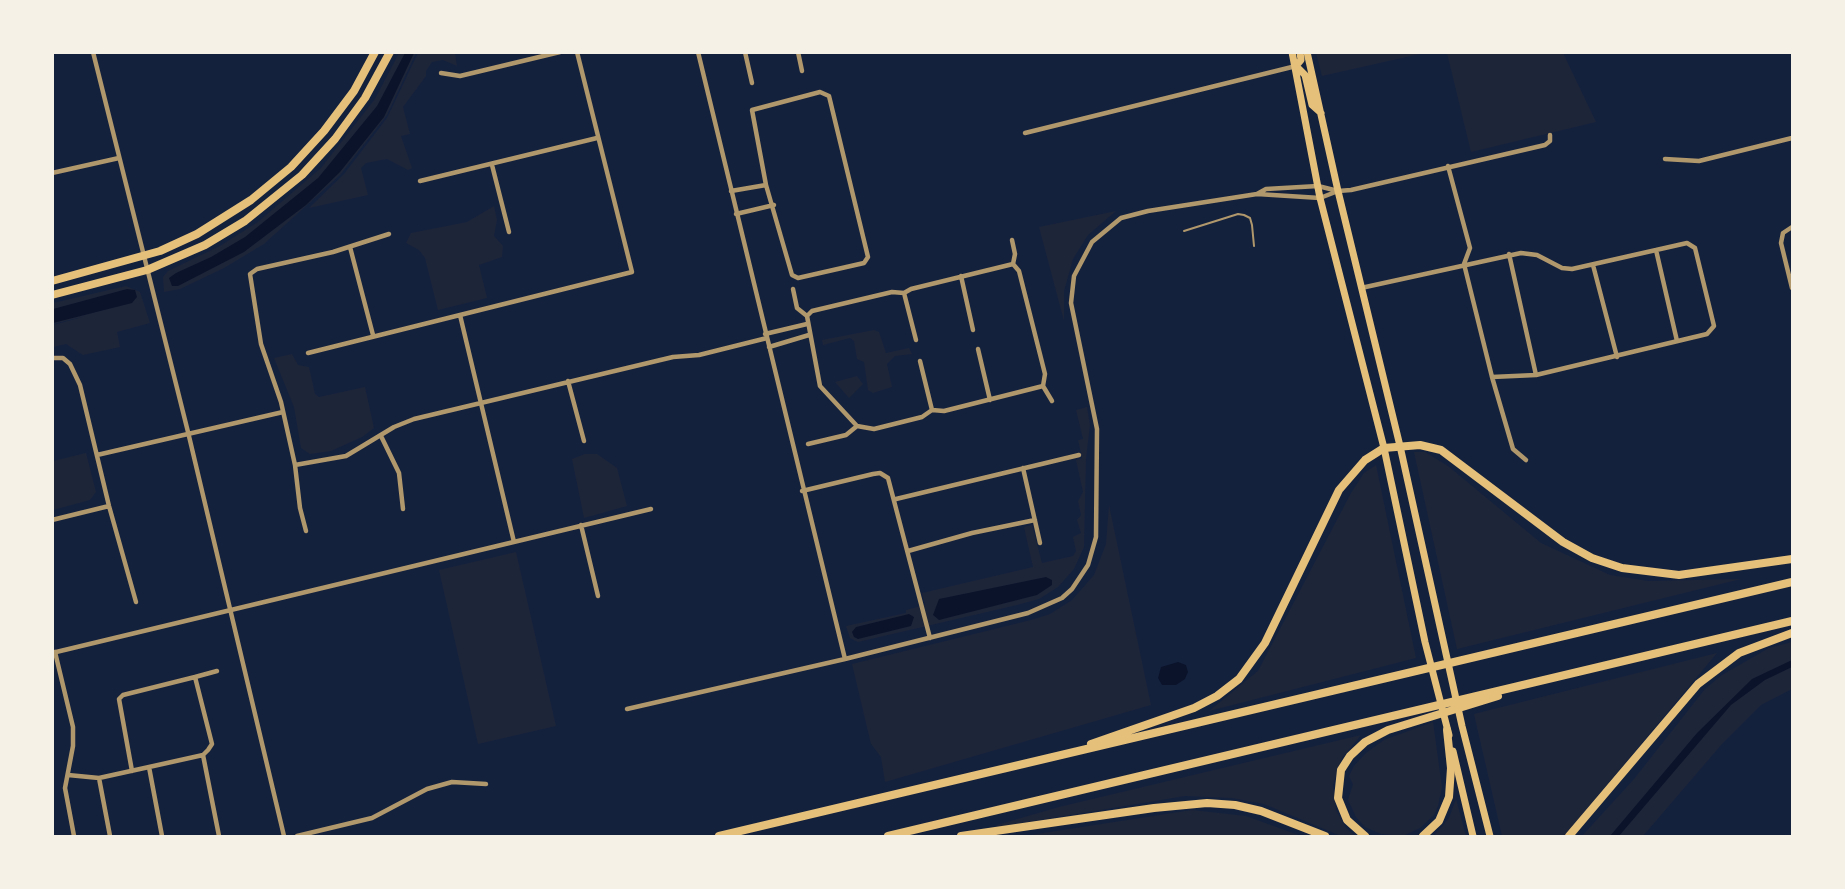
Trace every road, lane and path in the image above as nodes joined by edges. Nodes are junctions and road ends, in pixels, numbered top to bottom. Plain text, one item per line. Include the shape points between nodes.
1 (93, 52) edge
2 (375, 52) edge
3 (390, 52) edge
4 (560, 52) edge
5 (577, 52) edge
6 (698, 52) edge
7 (745, 52) edge
8 (798, 52) edge
9 (1292, 52) edge
10 (1300, 52) edge
11 (1307, 52) edge
12 (535, 55) edge
13 (1296, 66) junction
14 (802, 71) dead end
15 (441, 74) dead end
16 (752, 83) dead end
17 (1321, 113) junction
18 (1025, 133) dead end
19 (1550, 135) dead end
20 (597, 138) junction
21 (1792, 138) edge
22 (119, 158) junction
23 (1665, 159) dead end
24 (492, 165) junction
25 (1448, 166) junction
26 (52, 173) edge
27 (420, 181) dead end
28 (766, 185) junction
29 (1318, 186) junction
30 (731, 191) junction
31 (1338, 191) junction
32 (1257, 194) junction
33 (1320, 198) junction
34 (774, 205) junction
35 (736, 214) junction
36 (1792, 227) edge
37 (1184, 231) dead end
38 (509, 232) dead end
39 (389, 234) dead end
40 (1012, 240) dead end
41 (1254, 246) dead end
42 (350, 247) junction
43 (1656, 250) junction
44 (1509, 254) junction
45 (144, 257) junction
46 (1013, 264) junction
47 (1464, 264) junction
48 (1593, 265) junction
49 (147, 270) junction
50 (961, 276) junction
51 (52, 281) edge
52 (1361, 288) junction
53 (1792, 288) edge
54 (793, 289) dead end
55 (904, 293) junction
56 (52, 295) edge
57 (460, 315) junction
58 (807, 316) junction
59 (807, 324) junction
60 (788, 327) junction
61 (974, 330) dead end
62 (809, 334) junction
63 (373, 335) junction
64 (766, 336) junction
65 (790, 340) junction
66 (916, 340) dead end
67 (1677, 341) junction
68 (769, 347) junction
69 (978, 349) dead end
70 (308, 353) dead end
71 (1617, 357) junction
72 (52, 358) edge
73 (920, 362) dead end
74 (1536, 375) junction
75 (1492, 376) junction
76 (568, 381) junction
77 (1043, 386) junction
78 (990, 400) junction
79 (1052, 401) dead end
80 (481, 402) junction
81 (932, 410) junction
82 (283, 412) junction
83 (857, 426) junction
84 (188, 432) junction
85 (381, 435) junction
86 (584, 441) dead end
87 (808, 444) dead end
88 (1400, 446) junction
89 (1384, 448) junction
90 (97, 455) junction
91 (1079, 455) dead end
92 (1526, 460) dead end
93 (295, 465) junction
94 (1023, 468) junction
95 (802, 491) junction
96 (896, 499) junction
97 (109, 506) junction
98 (403, 509) dead end
99 (651, 509) dead end
100 (52, 520) edge
101 (1035, 520) junction
102 (581, 525) junction
103 (306, 531) dead end
104 (514, 542) junction
105 (1041, 543) dead end
106 (908, 551) junction
107 (1792, 559) edge
108 (1792, 582) edge
109 (598, 596) dead end
110 (135, 602) dead end
111 (230, 609) junction
112 (1792, 621) edge
113 (1792, 633) edge
114 (930, 638) junction
115 (54, 653) edge
116 (845, 659) junction
117 (217, 671) dead end
118 (195, 676) junction
119 (1550, 679) junction
120 (627, 709) dead end
121 (1447, 730) junction
122 (203, 755) junction
123 (1046, 759) junction
124 (148, 767) junction
125 (132, 771) junction
126 (68, 775) junction
127 (99, 778) junction
128 (486, 784) dead end
129 (74, 837) edge
130 (110, 837) edge
131 (162, 837) edge
132 (219, 837) edge
133 (284, 837) edge
134 (297, 837) edge
135 (718, 837) edge
136 (888, 837) edge
137 (961, 837) edge
138 (1325, 837) edge
139 (1365, 837) edge
140 (1423, 837) edge
141 (1473, 837) edge
142 (1490, 837) edge
143 (1569, 837) edge

1 - 22 street
2 - 45 main road via 354,91 324,131 271,184 213,225
3 - 49 main road via 350,120 289,187 224,234
4 - 12 street
5 - 20 street
6 - 30 street
7 - 16 street
8 - 14 street
9 - 13 main road
10 - 13 main road via 1301,60
11 - 17 main road
12 - 15 street via 460,76
13 - 17 main road via 1305,75 1312,105
13 - 18 street
13 - 29 main road
17 - 31 main road
19 - 25 street via 1545,145
20 - 24 street
20 - 57 street via 632,273
21 - 23 street via 1699,161
22 - 26 street
22 - 45 street
24 - 27 street
24 - 38 street
25 - 31 street
25 - 47 street via 1470,248
28 - 30 street
28 - 34 street
28 - 34 street via 752,110 820,92 830,96 868,256 864,262 798,278 792,275
29 - 31 street
29 - 32 street via 1266,189
29 - 33 main road
30 - 35 street
31 - 33 street
31 - 52 main road
32 - 33 street
32 - 114 street via 1121,218 1092,242 1074,276 1071,303 1097,429 1096,537 1088,565 1072,589 1051,605
33 - 89 main road
34 - 35 street
35 - 64 street
36 - 53 street via 1783,233 1781,243
37 - 41 lane via 1238,214 1250,218
39 - 42 street
40 - 46 street
42 - 63 street
42 - 82 street via 250,274 261,344
43 - 48 street
43 - 67 street
43 - 67 street via 1687,243 1695,248 1714,326 1707,334
44 - 47 street
44 - 48 street via 1537,255 1562,268
44 - 74 street
45 - 49 street
45 - 51 main road
46 - 50 street
46 - 77 street via 1022,281 1045,374
47 - 52 street
47 - 75 street
48 - 71 street
49 - 56 main road
49 - 84 street
50 - 55 street
50 - 61 street
52 - 88 main road
54 - 58 street via 797,309
55 - 58 street via 892,292 812,311
55 - 66 street
57 - 63 street
57 - 80 street
58 - 59 street
59 - 60 street
59 - 62 street
60 - 64 street
60 - 65 street via 792,333
62 - 65 street
62 - 83 street via 820,386
63 - 70 street
64 - 68 street
64 - 76 street
65 - 68 street
67 - 71 street
68 - 95 street
69 - 78 street
71 - 74 street
72 - 90 street via 63,358 70,364 80,385
73 - 81 street
74 - 75 street
75 - 92 street via 1513,449
76 - 80 street
76 - 86 street
77 - 78 street
77 - 79 street
78 - 81 street via 944,411
80 - 85 street via 414,419
80 - 104 street
81 - 83 street via 922,417 874,429
82 - 84 street
82 - 93 street
83 - 87 street via 846,435
84 - 90 street
84 - 111 street
85 - 93 street via 346,456
85 - 98 street via 399,472
88 - 89 highway
88 - 107 highway via 1420,444 1441,450 1563,542 1622,568 1679,575
88 - 142 main road
89 - 121 main road
89 - 123 highway via 1365,460 1340,490 1265,643 1239,679 1194,708
90 - 97 street
91 - 94 street
93 - 103 street
94 - 96 street
94 - 101 street
95 - 96 street via 880,473 888,478
95 - 116 street
96 - 106 street
97 - 100 street
97 - 110 street
99 - 102 street
101 - 105 street
101 - 106 street
102 - 104 street
102 - 109 street
104 - 111 street
106 - 114 street
108 - 123 highway
111 - 115 street
111 - 133 street
112 - 119 highway
113 - 143 highway via 1739,652 1698,684
114 - 116 street
115 - 126 street via 73,727
116 - 120 street
117 - 118 street
118 - 122 street via 212,744
118 - 125 street via 119,699
119 - 136 highway
119 - 139 highway via 1388,730 1358,748 1341,770 1338,798 1347,820
121 - 140 highway via 1449,797 1439,821
121 - 141 main road
122 - 124 street
122 - 132 street
123 - 135 highway
124 - 125 street
124 - 131 street
125 - 127 street
126 - 127 street
126 - 129 street via 65,788
127 - 130 street
128 - 134 street via 452,782 426,789 372,818
137 - 138 highway via 1207,803 1262,811

